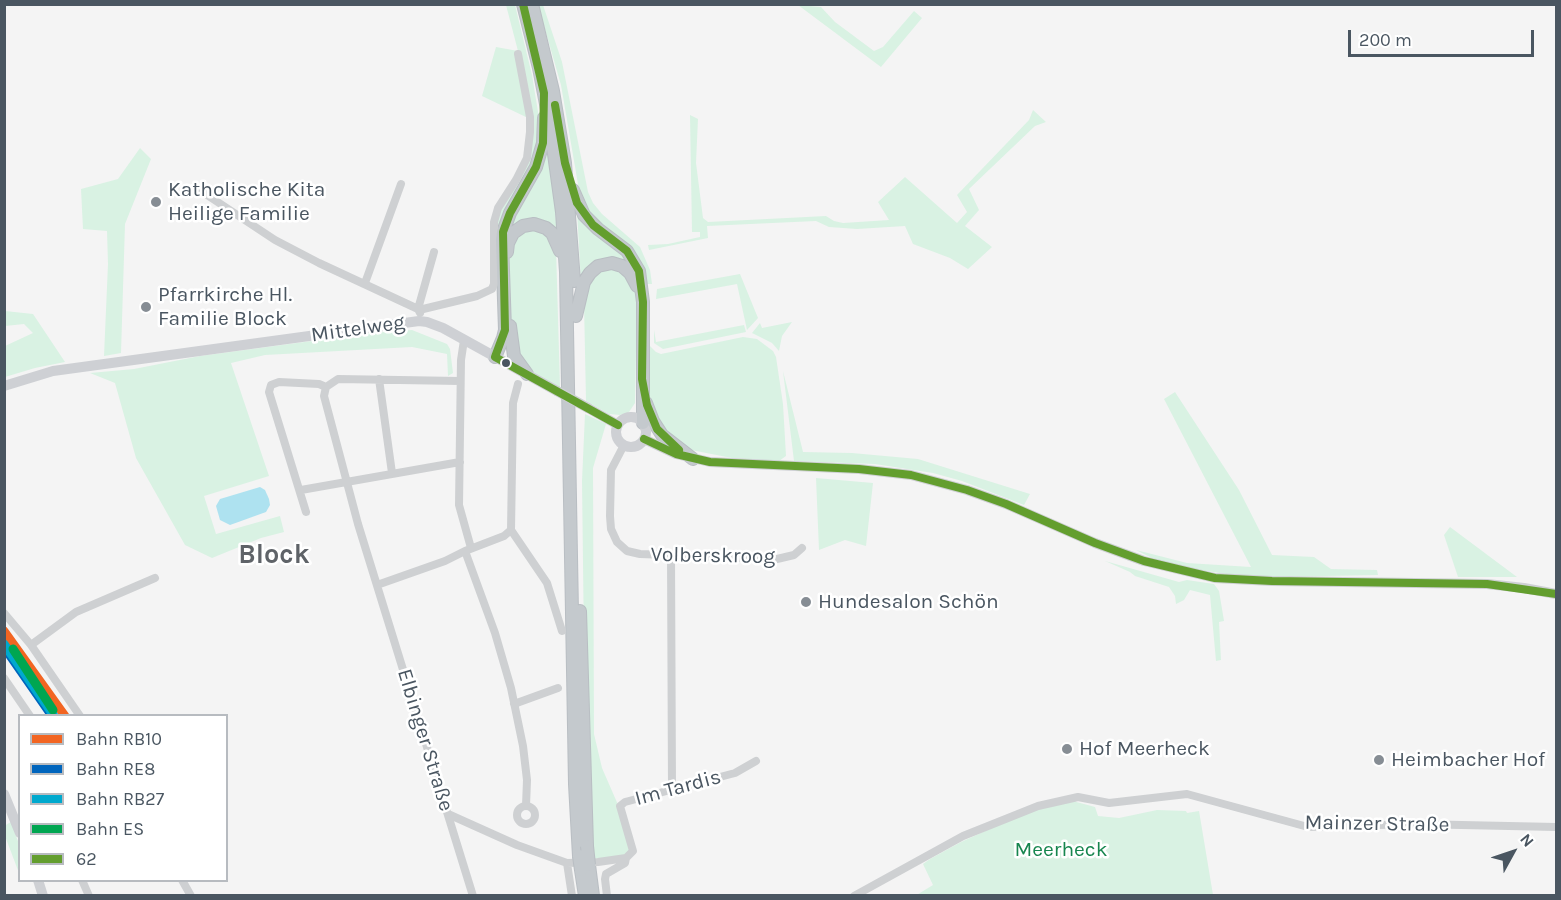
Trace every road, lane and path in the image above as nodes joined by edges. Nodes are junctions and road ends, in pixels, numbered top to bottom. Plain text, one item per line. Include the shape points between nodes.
1 (523, 4) edge
2 (532, 4) edge
3 (518, 54) dead end
4 (544, 93) junction
5 (565, 163) junction
6 (400, 184) dead end
7 (198, 189) dead end
8 (434, 252) dead end
9 (566, 272) junction
10 (365, 283) junction
11 (420, 314) junction
12 (576, 316) junction
13 (464, 340) junction
14 (511, 346) junction
15 (499, 359) junction
16 (379, 379) junction
17 (522, 379) junction
18 (642, 379) junction
19 (460, 381) junction
20 (4, 386) edge
21 (326, 387) junction
22 (631, 417) junction
23 (643, 423) junction
24 (618, 425) junction
25 (644, 439) junction
26 (624, 445) junction
27 (693, 459) junction
28 (460, 462) junction
29 (392, 473) junction
30 (346, 481) junction
31 (301, 490) junction
32 (306, 512) dead end
33 (511, 530) junction
34 (802, 548) dead end
35 (468, 550) junction
36 (671, 554) junction
37 (155, 578) dead end
38 (377, 585) junction
39 (1557, 594) edge
40 (4, 613) edge
41 (562, 631) dead end
42 (31, 645) junction
43 (4, 678) edge
44 (558, 688) dead end
45 (514, 704) junction
46 (29, 714) edge
47 (79, 714) edge
48 (756, 761) dead end
49 (672, 789) junction
50 (4, 794) edge
51 (526, 806) dead end
52 (448, 814) junction
53 (1557, 827) edge
54 (18, 828) edge
55 (584, 851) junction
56 (626, 858) junction
57 (567, 863) junction
58 (585, 867) junction
59 (82, 882) edge
60 (183, 882) edge
61 (89, 896) edge
62 (191, 896) edge
63 (473, 896) edge
64 (572, 896) edge
65 (585, 896) edge
66 (593, 896) edge
67 (607, 896) edge
68 (854, 896) edge

1 - 4 highway
2 - 5 highway
3 - 11 street, Mittelweg via 530,132 527,158 494,222 494,284 477,296
4 - 9 highway via 556,166
4 - 15 highway via 542,151 510,213 501,240 505,330
5 - 12 highway
5 - 18 highway via 584,215 627,251 639,271 643,302
6 - 10 street
7 - 10 street via 275,240
8 - 11 street, Mittelweg
9 - 14 highway via 556,240 546,228 528,224 513,234 507,251
9 - 55 highway via 574,762
10 - 11 street
11 - 13 main road, Mittelweg
11 - 20 main road, Mittelweg via 52,371
12 - 22 highway via 584,282 594,270 612,263 630,273 636,283 639,309 637,402
12 - 55 highway
13 - 15 main road, Mittelweg
13 - 19 street
14 - 15 highway
14 - 17 highway
15 - 17 main road, Mittelweg
16 - 19 street
16 - 21 street via 338,379
16 - 29 street
17 - 24 main road, Mittelweg, bridge via 558,391
17 - 33 street via 513,403
18 - 23 highway
18 - 27 highway via 657,429
19 - 28 street
21 - 30 street, Elbinger Straße via 324,396
21 - 31 street via 279,382 269,392
22 - 23 main road
22 - 24 main road
23 - 25 main road
24 - 26 main road via 616,436
25 - 26 main road via 634,447
25 - 27 main road
26 - 36 street, Volberskroog via 611,470 611,530 627,550
27 - 39 main road via 911,475 1006,504 1144,561 1215,578 1487,584
28 - 29 street
28 - 35 street via 459,505
29 - 30 street
30 - 31 street
30 - 38 street, Elbinger Straße
31 - 32 street
33 - 35 street
33 - 41 street via 547,583
34 - 36 street, Volberskroog via 794,555 777,559
35 - 38 street
35 - 45 street
36 - 49 street
37 - 42 street via 76,612
38 - 52 street, Elbinger Straße
40 - 42 street
42 - 47 street
43 - 46 street
44 - 45 street
45 - 51 street via 527,780
48 - 49 street, Im Tardis via 735,773
49 - 56 street, Im Tardis via 620,806 633,851
50 - 54 main road
52 - 57 street
52 - 63 street, Elbinger Straße
53 - 68 street, Mainzer Straße via 1308,827 1187,794 1109,803 1078,798 1038,806 963,836
55 - 58 highway, bridge
56 - 57 street
56 - 67 street via 625,863 606,874
57 - 64 street
58 - 65 highway
58 - 66 highway
59 - 61 street
60 - 62 street

